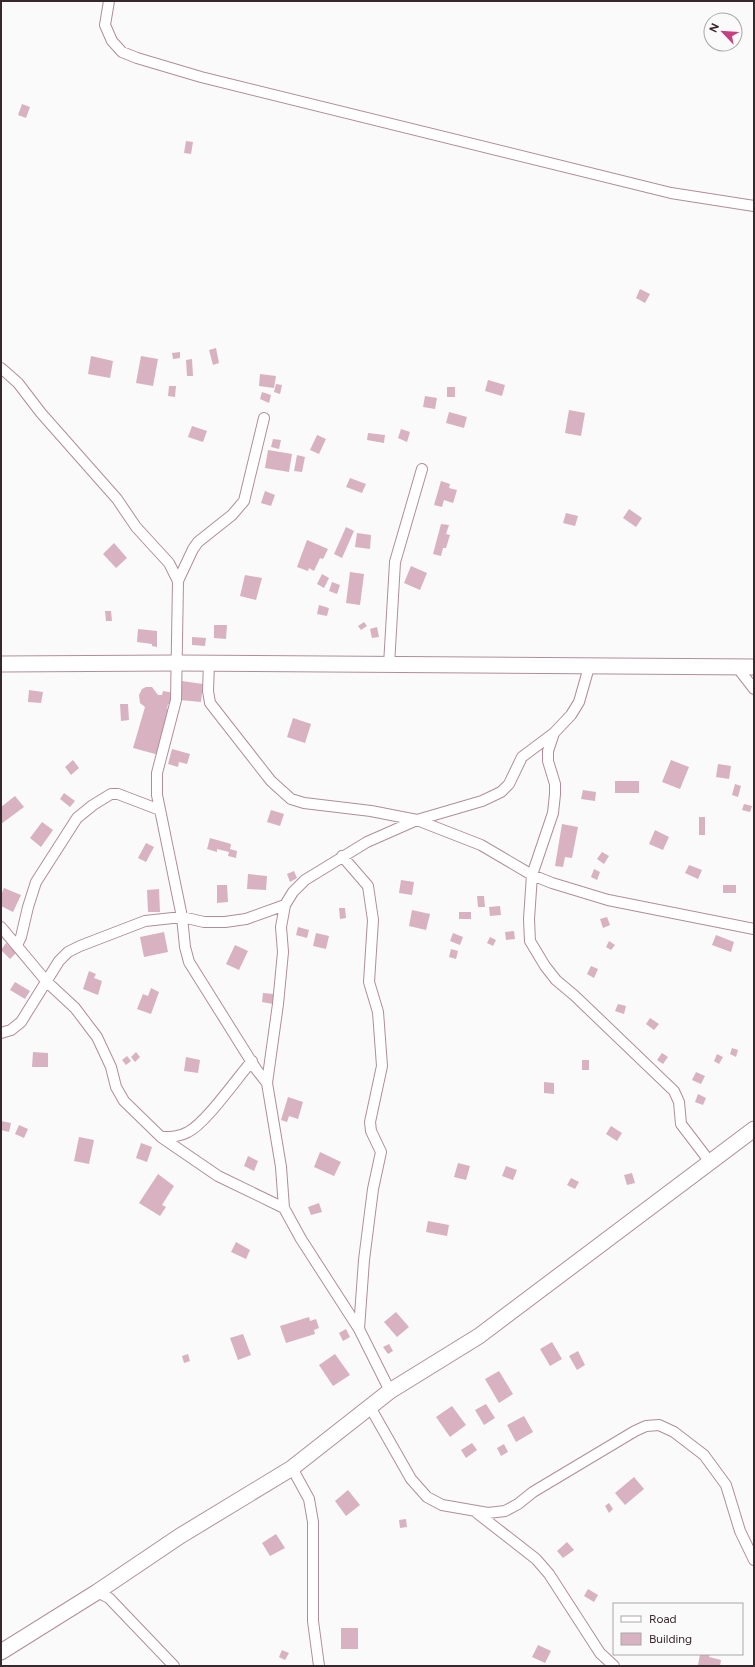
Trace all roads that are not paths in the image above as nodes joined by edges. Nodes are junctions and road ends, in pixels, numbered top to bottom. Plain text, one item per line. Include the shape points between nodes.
1 (109, 1) edge
2 (754, 206) edge
3 (1, 368) edge
4 (264, 418) dead end
5 (422, 469) dead end
6 (178, 581) junction
7 (177, 663) junction
8 (1, 664) edge
9 (209, 664) junction
10 (389, 665) junction
11 (589, 667) junction
12 (737, 667) junction
13 (754, 667) edge
14 (754, 689) edge
15 (554, 733) junction
16 (160, 810) junction
17 (418, 820) junction
18 (342, 856) junction
19 (532, 875) junction
20 (285, 905) junction
21 (182, 917) junction
22 (1, 927) edge
23 (754, 929) edge
24 (17, 945) junction
25 (47, 982) junction
26 (1, 1033) edge
27 (252, 1061) junction
28 (267, 1083) junction
29 (754, 1129) edge
30 (161, 1137) junction
31 (710, 1162) junction
32 (284, 1208) junction
33 (359, 1329) junction
34 (390, 1391) junction
35 (370, 1407) junction
36 (292, 1468) junction
37 (476, 1512) junction
38 (754, 1560) edge
39 (97, 1592) junction
40 (1, 1652) edge
41 (174, 1666) edge
42 (319, 1666) edge
43 (614, 1666) edge

1 - 2 street via 105,25 112,41 122,52 137,58 201,77 671,193
3 - 6 street via 18,383 117,499 136,527 169,563
4 - 6 street via 244,500 232,515 198,542
5 - 10 street via 395,562
6 - 7 street
7 - 8 street
7 - 9 street
7 - 16 street via 176,700 157,774
9 - 10 street
9 - 17 street via 210,703 270,781 291,799
10 - 11 street
11 - 12 street
11 - 15 street via 579,702
12 - 13 street
12 - 14 street
15 - 17 street via 522,757 509,784 501,792 482,801
15 - 19 street via 548,751 548,762 555,784 553,813
16 - 21 street
16 - 24 street via 118,794 111,794 77,818 36,882
17 - 18 street
17 - 19 street via 481,845
18 - 20 street via 305,880
18 - 33 street via 369,889 373,920 369,982 378,1012 382,1066 370,1122 371,1131 381,1152 373,1189 364,1260
19 - 23 street via 608,900
19 - 31 street via 530,941 544,966 674,1090 679,1102 681,1124
20 - 21 street via 246,919 226,922 204,922
20 - 28 street via 281,927 283,952 278,1004
21 - 25 street via 145,921 68,952 59,961
21 - 27 street via 189,962
22 - 24 street
24 - 25 street
25 - 26 street via 21,1022 11,1030
25 - 30 street via 75,1008 97,1037 111,1067 116,1088 124,1101
27 - 28 street
27 - 30 street via 201,1122 189,1132 177,1137
28 - 32 street via 281,1168
29 - 31 street
30 - 32 street via 218,1176
31 - 34 street via 479,1336
32 - 33 street
33 - 34 street
34 - 35 street
35 - 36 street
35 - 37 street via 411,1479 427,1497 442,1505
36 - 39 street via 180,1536
36 - 42 street via 309,1499 313,1522 313,1621
37 - 38 street via 505,1511 635,1431 646,1426 659,1425 674,1432 704,1455 726,1485 740,1531
37 - 43 street via 536,1559 549,1574 600,1653
39 - 40 street
39 - 41 street via 110,1598

